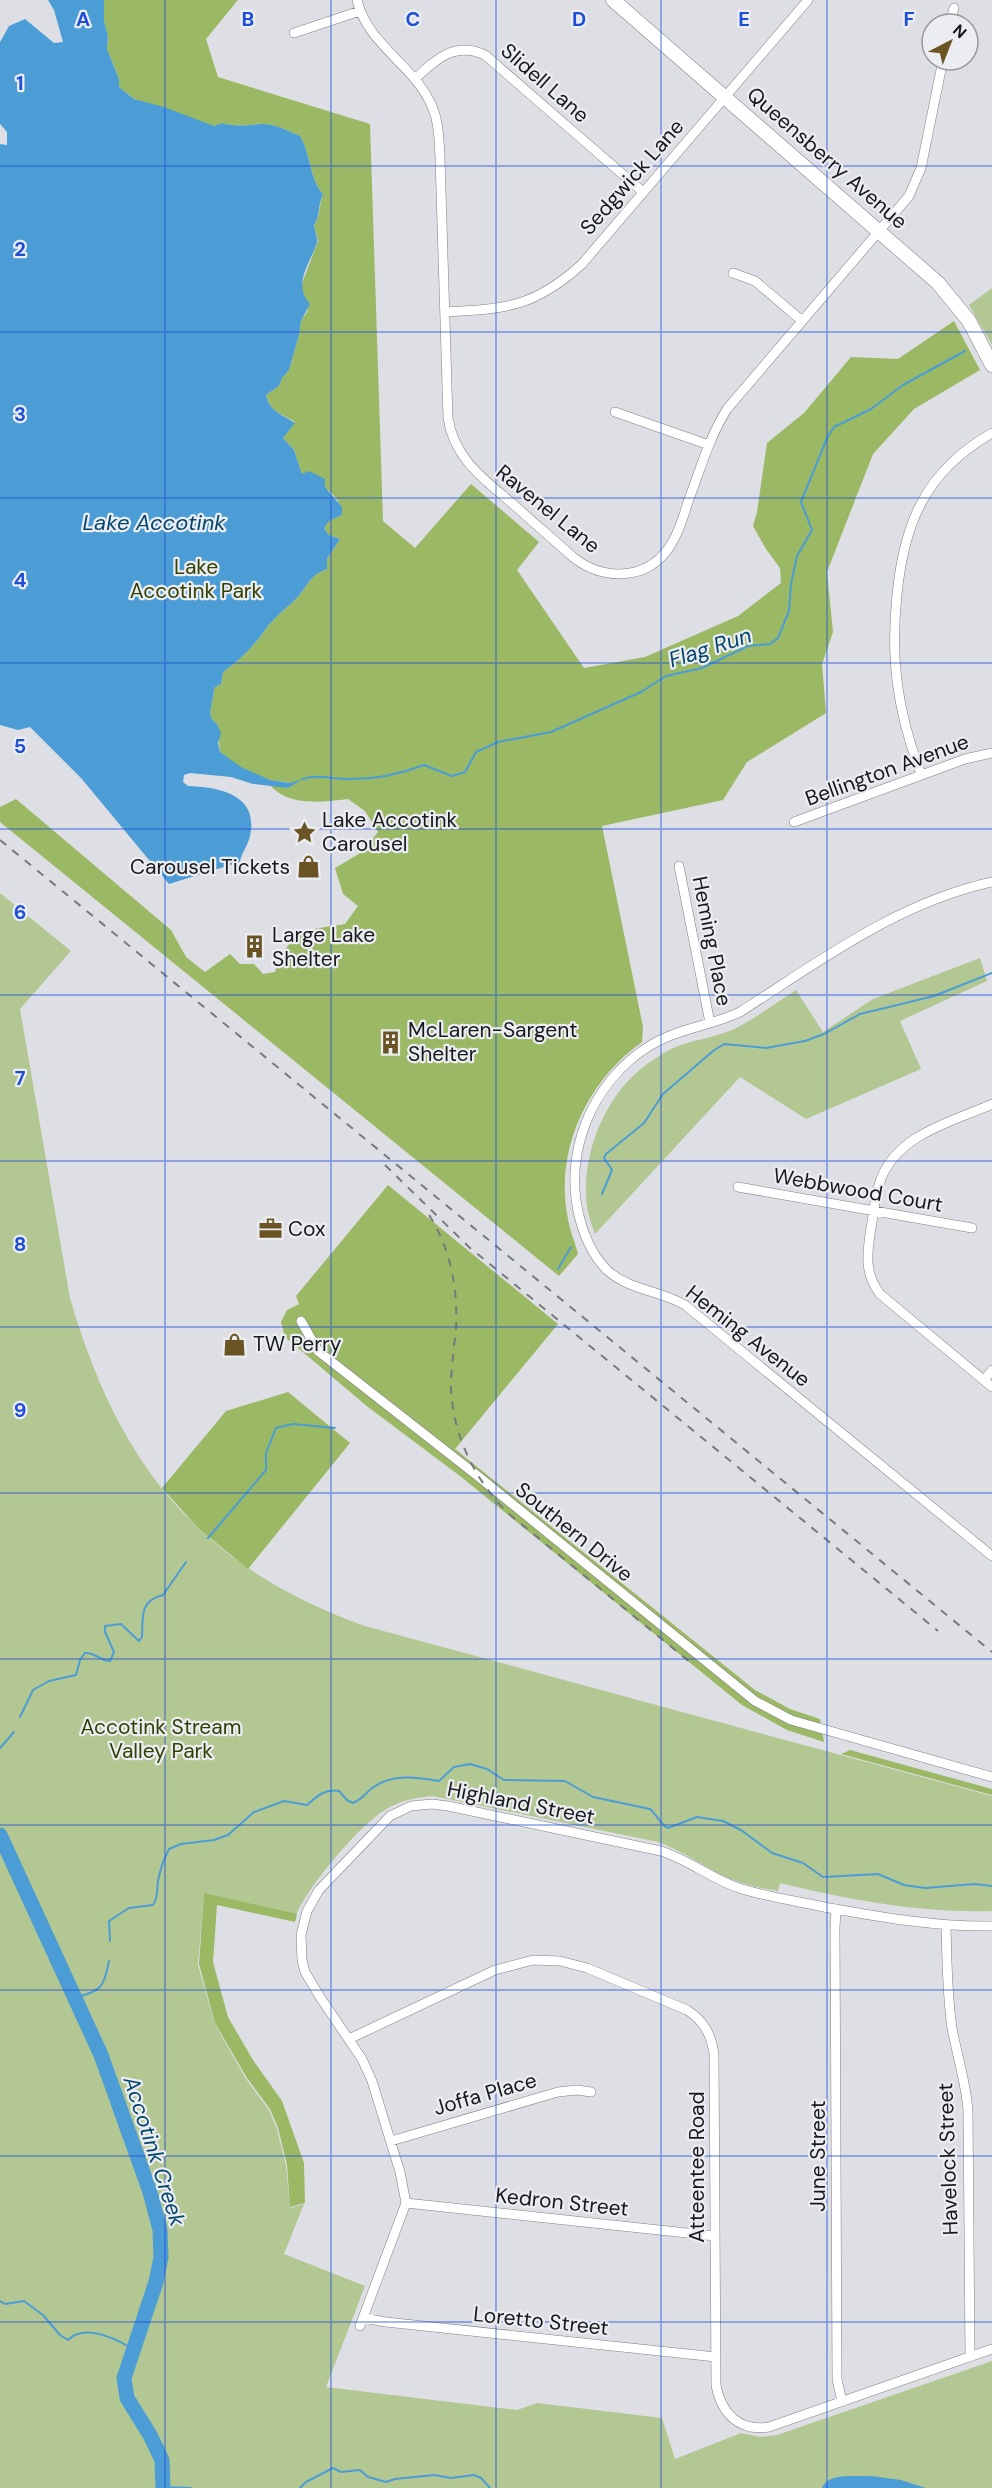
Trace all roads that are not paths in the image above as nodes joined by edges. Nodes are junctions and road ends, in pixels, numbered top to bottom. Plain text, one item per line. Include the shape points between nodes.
1 (357, 0) edge
2 (613, 0) edge
3 (808, 0) edge
4 (954, 8) dead end
5 (360, 11) junction
6 (953, 12) edge
7 (294, 33) dead end
8 (941, 72) edge
9 (415, 79) junction
10 (725, 97) junction
11 (643, 192) junction
12 (879, 231) junction
13 (733, 273) dead end
14 (445, 312) junction
15 (801, 320) junction
16 (992, 365) edge
17 (615, 412) dead end
18 (992, 433) edge
19 (709, 445) junction
20 (992, 753) edge
21 (921, 774) junction
22 (794, 822) dead end
23 (679, 866) dead end
24 (992, 882) edge
25 (710, 1023) junction
26 (992, 1104) edge
27 (738, 1187) dead end
28 (874, 1211) junction
29 (972, 1228) dead end
30 (301, 1321) dead end
31 (992, 1370) edge
32 (984, 1380) junction
33 (992, 1387) edge
34 (992, 1556) edge
35 (992, 1777) edge
36 (836, 1909) junction
37 (946, 1926) junction
38 (992, 1926) edge
39 (349, 2039) junction
40 (591, 2092) dead end
41 (391, 2141) junction
42 (406, 2203) junction
43 (715, 2236) junction
44 (992, 2349) edge
45 (716, 2357) junction
46 (970, 2357) junction
47 (842, 2402) junction

1 - 5 street, Ravenel Lane
2 - 10 street, Queensberry Avenue
3 - 10 street, Sedgwick Lane
4 - 6 street
5 - 7 street
5 - 9 street, Ravenel Lane via 375,37
8 - 12 street, Ravenel Lane via 919,176 909,196
9 - 11 street, Slidell Lane via 435,59 455,50 485,55
9 - 14 street, Ravenel Lane via 430,101 438,131
10 - 11 street, Sedgwick Lane
10 - 12 street, Queensberry Avenue
11 - 14 street, Sedgwick Lane via 582,264 548,291 501,308
12 - 15 street, Ravenel Lane
12 - 16 street, Queensberry Avenue via 950,295
13 - 15 street via 755,281
14 - 19 street, Ravenel Lane via 448,418 457,448 478,475 589,568 608,574 629,573 648,567 664,555 677,534
15 - 19 street, Ravenel Lane via 734,398
17 - 19 street
18 - 21 street via 952,462 928,491 910,526 900,562 893,638 896,684
20 - 21 street, Bellington Avenue
21 - 22 street, Bellington Avenue
23 - 25 street, Heming Place
24 - 25 street, Heming Avenue via 928,901 883,922 740,1012
25 - 34 street, Heming Avenue via 651,1045 617,1072 598,1096 583,1131 575,1171 579,1215 593,1252 618,1278 685,1305
26 - 28 street via 905,1145 883,1173
27 - 28 street, Webbwood Court
28 - 29 street, Webbwood Court
28 - 32 street via 867,1259 874,1287
30 - 35 street, Southern Drive via 318,1351 734,1685 781,1716
31 - 32 street
32 - 33 street
36 - 37 street, Highland Street
36 - 39 street, Highland Street via 739,1888 661,1851 462,1808 411,1806 384,1821 327,1881 313,1899 304,1922 301,1949 306,1971
36 - 47 street, June Street via 837,2379
37 - 38 street, Highland Street
37 - 46 street, Havelock Street via 949,2004 968,2111
39 - 41 street, Highland Street via 372,2081
39 - 43 street, Atteentee Road via 495,1970 533,1960 587,1968 687,2010 705,2026 714,2054
40 - 41 street, Joffa Place via 558,2092
41 - 42 street, Highland Street
42 - 43 street, Kedron Street
42 - 45 street, Loretto Street via 361,2322
43 - 45 street, Atteentee Road
44 - 46 street, Atteentee Road
45 - 47 street, Atteentee Road via 721,2406 747,2427 769,2427
46 - 47 street, Atteentee Road

